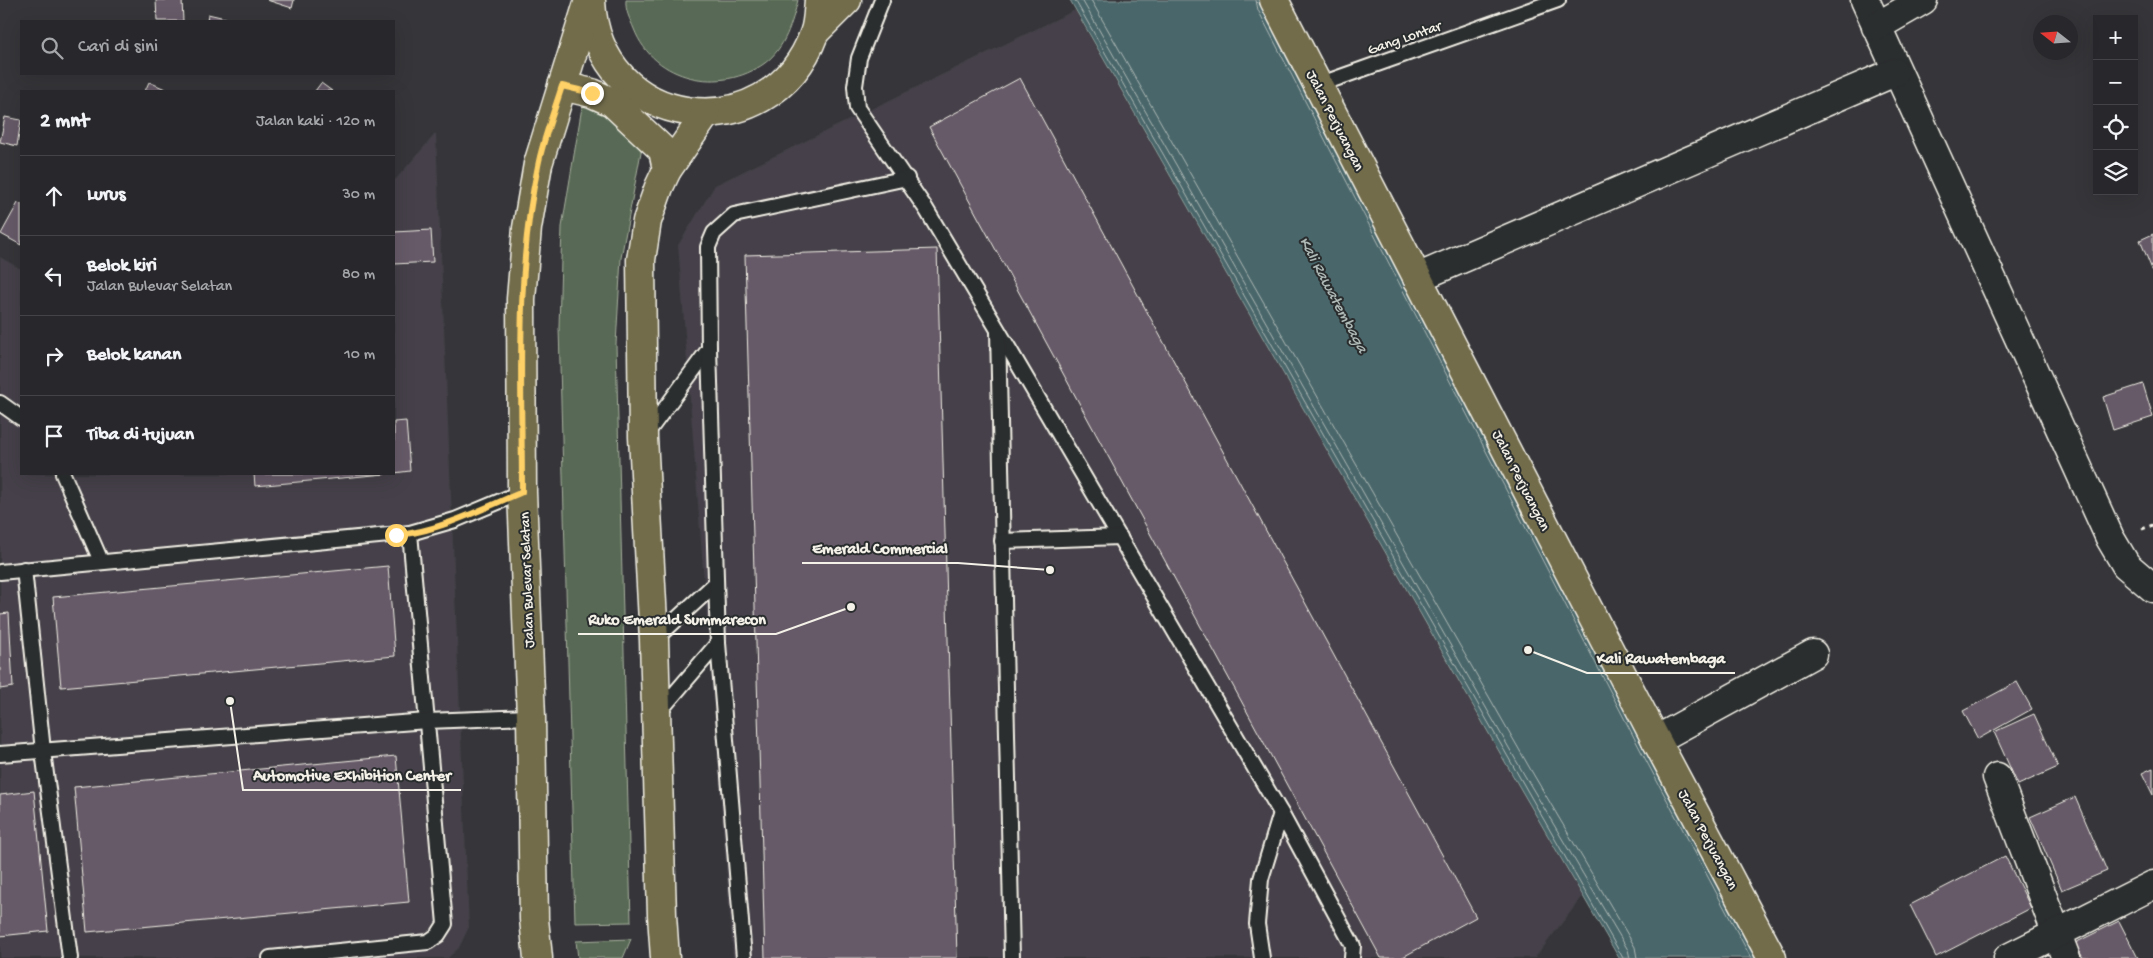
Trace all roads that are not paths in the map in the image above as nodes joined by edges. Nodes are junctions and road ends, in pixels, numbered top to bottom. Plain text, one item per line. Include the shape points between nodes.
1 (590, 0) edge
2 (819, 0) edge
3 (847, 0) edge
4 (882, 0) edge
5 (1274, 0) edge
6 (1558, 0) edge
7 (1865, 0) edge
8 (1923, 0) edge
9 (1876, 27) junction
10 (816, 32) junction
11 (1896, 72) junction
12 (1318, 85) junction
13 (562, 86) junction
14 (706, 114) junction
15 (667, 170) junction
16 (906, 178) junction
17 (1417, 278) junction
18 (998, 330) junction
19 (709, 349) junction
20 (0, 403) edge
21 (20, 417) edge
22 (643, 437) junction
23 (63, 475) edge
24 (522, 492) junction
25 (410, 533) junction
26 (1120, 537) junction
27 (1002, 541) junction
28 (101, 561) junction
29 (24, 569) junction
30 (0, 572) edge
31 (716, 583) junction
32 (2153, 588) edge
33 (654, 640) junction
34 (718, 643) junction
35 (1813, 654) dead end
36 (656, 715) junction
37 (531, 717) junction
38 (428, 721) junction
39 (1656, 740) junction
40 (43, 751) junction
41 (0, 754) edge
42 (1997, 776) dead end
43 (1281, 813) junction
44 (2153, 885) edge
45 (2061, 947) edge
46 (70, 958) edge
47 (270, 958) edge
48 (538, 958) edge
49 (665, 958) edge
50 (744, 958) edge
51 (1012, 958) edge
52 (1262, 958) edge
53 (1352, 958) edge
54 (1772, 958) edge
55 (2008, 958) edge

1 - 13 main road, Jalan Bulevar Selatan
1 - 14 main road via 600,45 621,77 651,100 687,112
2 - 10 main road
3 - 10 main road
4 - 16 lane via 859,58 855,86 857,108
5 - 12 main road, Jalan Perjuangan
6 - 12 lane, Gang Lontar
7 - 9 street
8 - 9 street
9 - 11 street
10 - 14 main road via 790,76 771,93 740,109
11 - 17 street
11 - 32 street via 2110,538 2126,565
12 - 17 main road, Jalan Perjuangan
13 - 15 main road via 612,102 663,150
13 - 24 main road, Jalan Bulevar Selatan via 538,164 527,228 521,298
14 - 15 main road
15 - 22 main road via 647,221 641,254
16 - 18 lane
16 - 19 lane via 747,211 724,222 708,246
17 - 39 main road, Jalan Perjuangan
18 - 26 lane
18 - 27 lane
19 - 22 lane
19 - 31 lane
20 - 21 lane
22 - 33 main road
23 - 28 lane
24 - 25 lane via 455,520
24 - 37 main road, Jalan Bulevar Selatan
25 - 28 lane
25 - 38 lane
26 - 27 lane
26 - 43 lane
27 - 51 lane
28 - 29 lane
29 - 30 lane
29 - 40 lane
31 - 33 lane
31 - 34 lane
33 - 36 main road
34 - 36 lane
34 - 50 lane
35 - 39 street
36 - 49 main road
37 - 38 lane
37 - 48 main road, Jalan Bulevar Selatan via 534,919
38 - 40 lane
38 - 47 lane via 445,924 441,932 428,942
39 - 54 main road, Jalan Perjuangan
40 - 41 lane
40 - 46 lane
42 - 45 street
43 - 52 lane via 1261,879 1257,924
43 - 53 lane via 1353,946
44 - 45 street
45 - 55 street

